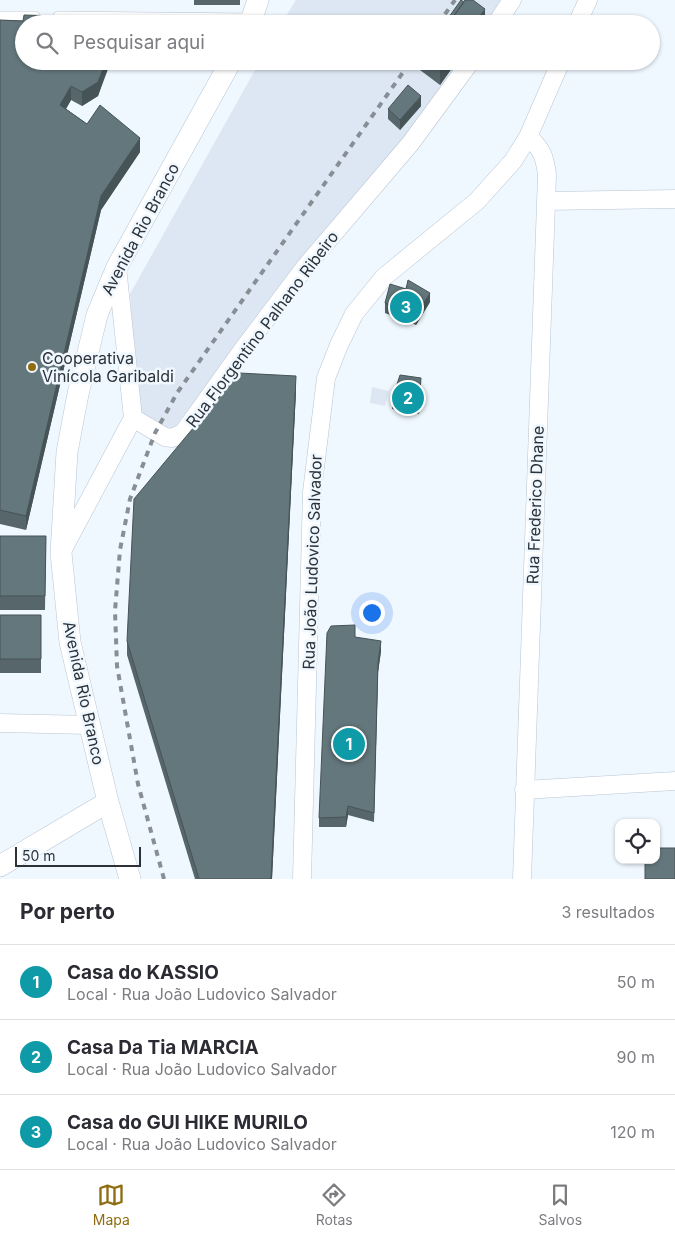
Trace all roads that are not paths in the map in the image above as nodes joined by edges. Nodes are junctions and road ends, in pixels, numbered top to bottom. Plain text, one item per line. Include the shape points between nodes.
1 (512, 0) edge
2 (588, 0) edge
3 (253, 14) edge
4 (126, 15) edge
5 (502, 15) edge
6 (582, 15) edge
7 (0, 16) edge
8 (15, 16) edge
9 (226, 70) edge
10 (464, 70) edge
11 (557, 70) edge
12 (528, 137) junction
13 (675, 199) edge
14 (546, 201) junction
15 (117, 268) junction
16 (133, 418) junction
17 (61, 553) junction
18 (0, 723) edge
19 (90, 725) junction
20 (675, 782) edge
21 (524, 790) junction
22 (108, 802) junction
23 (0, 866) edge
24 (130, 879) edge
25 (302, 879) edge
26 (522, 879) edge

1 - 5 street
2 - 6 street
3 - 4 lane
7 - 8 lane
9 - 15 street, Avenida Rio Branco
10 - 16 street, Rua Florgentino Palhano Ribeiro via 410,144 306,266 183,433 165,438
11 - 12 street, Rua João Ludovico Salvador
12 - 14 street, Rua Frederico Dhane via 544,156
12 - 25 street, Rua João Ludovico Salvador via 514,160 476,200 384,277 354,314 326,378 312,492
13 - 14 street
14 - 21 street, Rua Frederico Dhane
15 - 16 street
15 - 17 street, Avenida Rio Branco via 97,315 78,394 67,452
16 - 17 street
17 - 19 street, Avenida Rio Branco via 70,642
18 - 19 street
19 - 22 street, Avenida Rio Branco
20 - 21 street
21 - 26 street, Rua Frederico Dhane
22 - 23 street
22 - 24 street, Avenida Rio Branco

